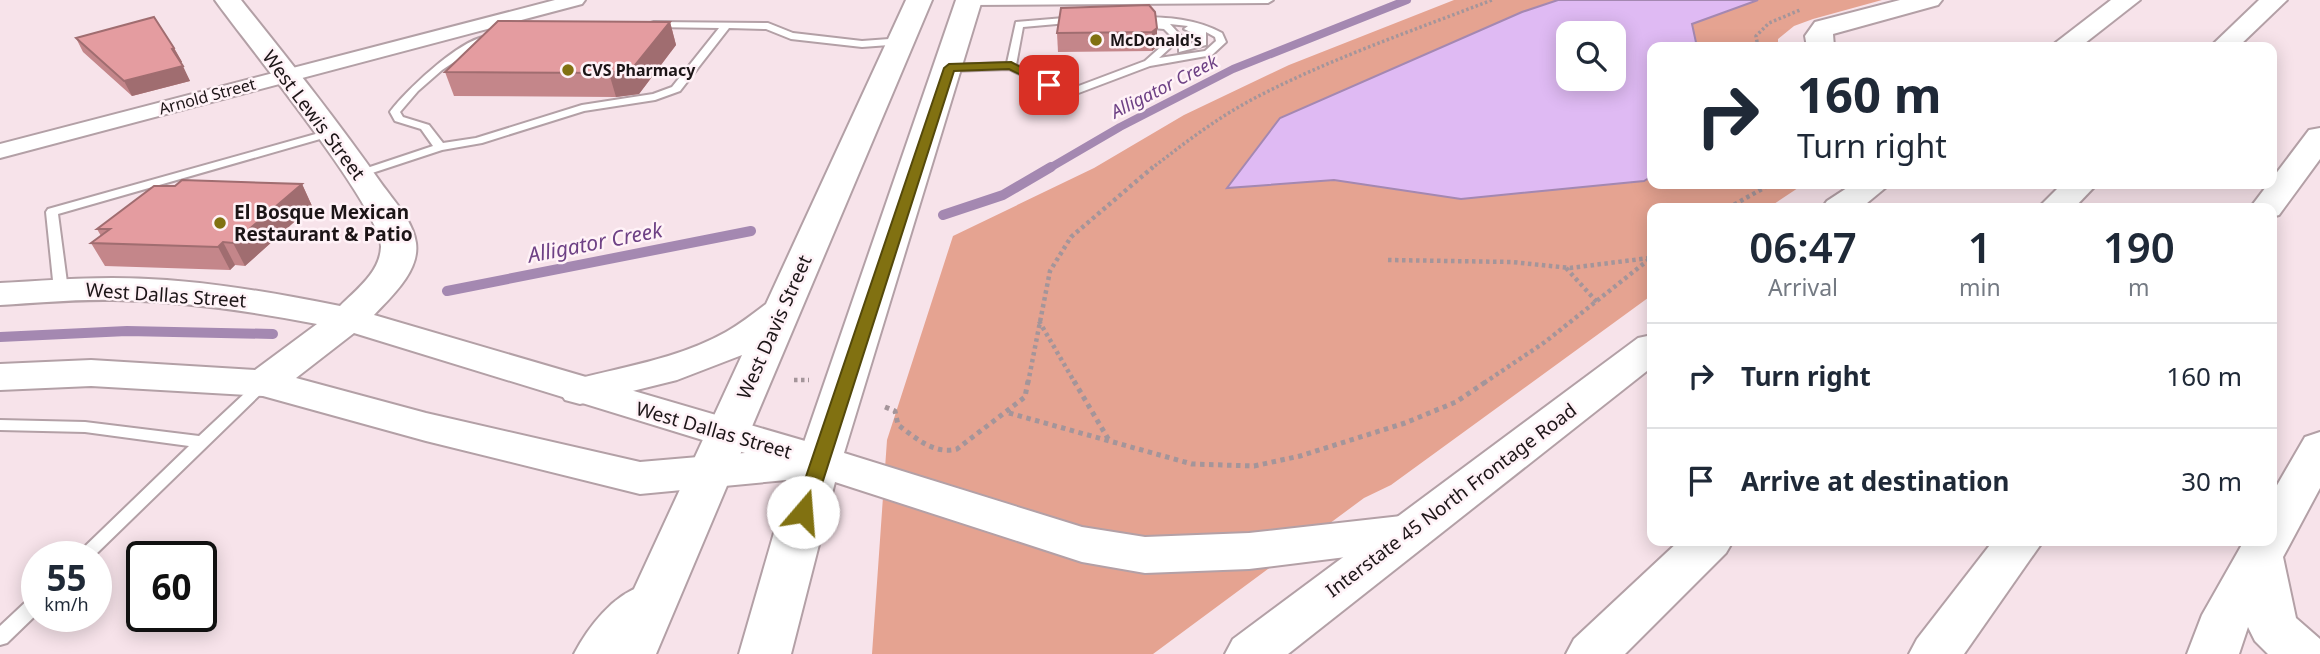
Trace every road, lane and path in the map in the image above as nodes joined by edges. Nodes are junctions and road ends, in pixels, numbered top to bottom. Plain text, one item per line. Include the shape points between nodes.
1 (228, 0) edge
2 (576, 0) edge
3 (919, 0) edge
4 (1248, 0) edge
5 (1268, 0) edge
6 (1492, 0) edge
7 (1929, 0) edge
8 (2126, 0) edge
9 (2274, 0) edge
10 (969, 1) edge
11 (1802, 10) dead end
12 (1088, 23) edge
13 (643, 25) edge
14 (726, 25) junction
15 (1167, 26) junction
16 (503, 34) edge
17 (903, 41) junction
18 (1758, 42) edge
19 (1820, 42) edge
20 (2070, 42) edge
21 (2228, 42) edge
22 (1160, 54) junction
23 (1148, 63) junction
24 (1011, 66) junction
25 (949, 68) junction
26 (285, 75) junction
27 (330, 133) junction
28 (2320, 137) edge
29 (440, 147) junction
30 (0, 151) edge
31 (359, 174) junction
32 (1762, 189) edge
33 (1867, 189) edge
34 (2076, 189) edge
35 (1737, 203) edge
36 (1846, 203) edge
37 (2060, 203) edge
38 (2271, 203) edge
39 (1647, 258) edge
40 (1388, 260) dead end
41 (1647, 260) edge
42 (1566, 268) junction
43 (61, 290) junction
44 (0, 294) edge
45 (1597, 302) junction
46 (781, 311) junction
47 (348, 319) junction
48 (1039, 320) junction
49 (1647, 351) edge
50 (0, 377) edge
51 (264, 383) junction
52 (580, 391) junction
53 (885, 407) dead end
54 (1008, 412) junction
55 (0, 425) edge
56 (203, 442) junction
57 (1111, 443) junction
58 (2320, 447) edge
59 (719, 453) junction
60 (820, 461) junction
61 (2277, 524) edge
62 (1410, 532) junction
63 (100, 541) edge
64 (1704, 546) edge
65 (2015, 546) edge
66 (2265, 546) edge
67 (2266, 546) edge
68 (662, 583) junction
69 (21, 618) edge
70 (0, 638) edge
71 (600, 654) edge
72 (630, 654) edge
73 (765, 654) edge
74 (1251, 654) edge
75 (1592, 654) edge
76 (1935, 654) edge
77 (2213, 654) edge
78 (2302, 654) edge

1 - 26 main road, West Lewis Street
2 - 26 street, Arnold Street
3 - 17 main road, West Davis Street
4 - 5 lane
4 - 10 lane
6 - 48 path via 1307,73 1251,100 1191,138 1112,199 1065,245 1047,277
7 - 19 main road via 1824,28
8 - 20 main road
9 - 21 main road
10 - 25 main road
11 - 18 path via 1769,23 1756,36
12 - 24 lane via 1019,24
13 - 14 lane
14 - 17 lane via 768,26 791,36 862,44
14 - 29 lane via 676,89 582,108 478,141
15 - 22 lane via 1177,37
15 - 22 lane via 1202,33 1203,43
15 - 23 lane via 1127,23 1188,24 1219,35 1221,42 1208,52
16 - 29 lane via 469,46 404,98 395,112 400,119 425,127
17 - 25 main road via 909,55 923,64
17 - 46 main road, West Davis Street
22 - 23 lane
23 - 24 lane via 1068,94
24 - 25 lane
25 - 60 main road
26 - 27 main road, West Lewis Street
26 - 30 street, Arnold Street
27 - 31 main road, West Lewis Street
27 - 43 lane via 52,212
28 - 38 main road
29 - 31 lane
31 - 47 main road, West Lewis Street via 393,225 399,244 397,262 381,286
32 - 35 path
33 - 36 main road
34 - 37 main road
39 - 42 path
40 - 42 path via 1512,262
41 - 45 path
42 - 45 path
43 - 44 main road, West Dallas Street
43 - 47 main road, West Dallas Street via 182,293
45 - 57 path via 1456,402 1337,446 1265,464 1220,466 1168,459
46 - 52 main road via 741,340 696,360
46 - 59 main road, West Davis Street
47 - 51 main road, West Lewis Street
47 - 52 main road, West Dallas Street
48 - 54 path via 1026,397
48 - 57 path
49 - 62 main road, Interstate 45 North Frontage Road
50 - 51 main road, West Dallas Street via 90,373
51 - 56 lane
51 - 59 main road, West Dallas Street via 640,478
52 - 59 main road, West Dallas Street
53 - 54 path via 895,411 898,425 935,450 946,452
54 - 57 path
55 - 56 lane via 85,427
56 - 63 lane
58 - 61 main road
59 - 60 main road, West Dallas Street
59 - 68 main road, West Davis Street
60 - 62 main road via 1082,544 1145,555 1249,551
60 - 73 main road
62 - 74 main road, Interstate 45 North Frontage Road
64 - 75 main road
65 - 76 main road
66 - 77 main road via 2227,615
67 - 78 main road via 2273,627
68 - 71 main road
68 - 72 main road, West Davis Street
69 - 70 lane

